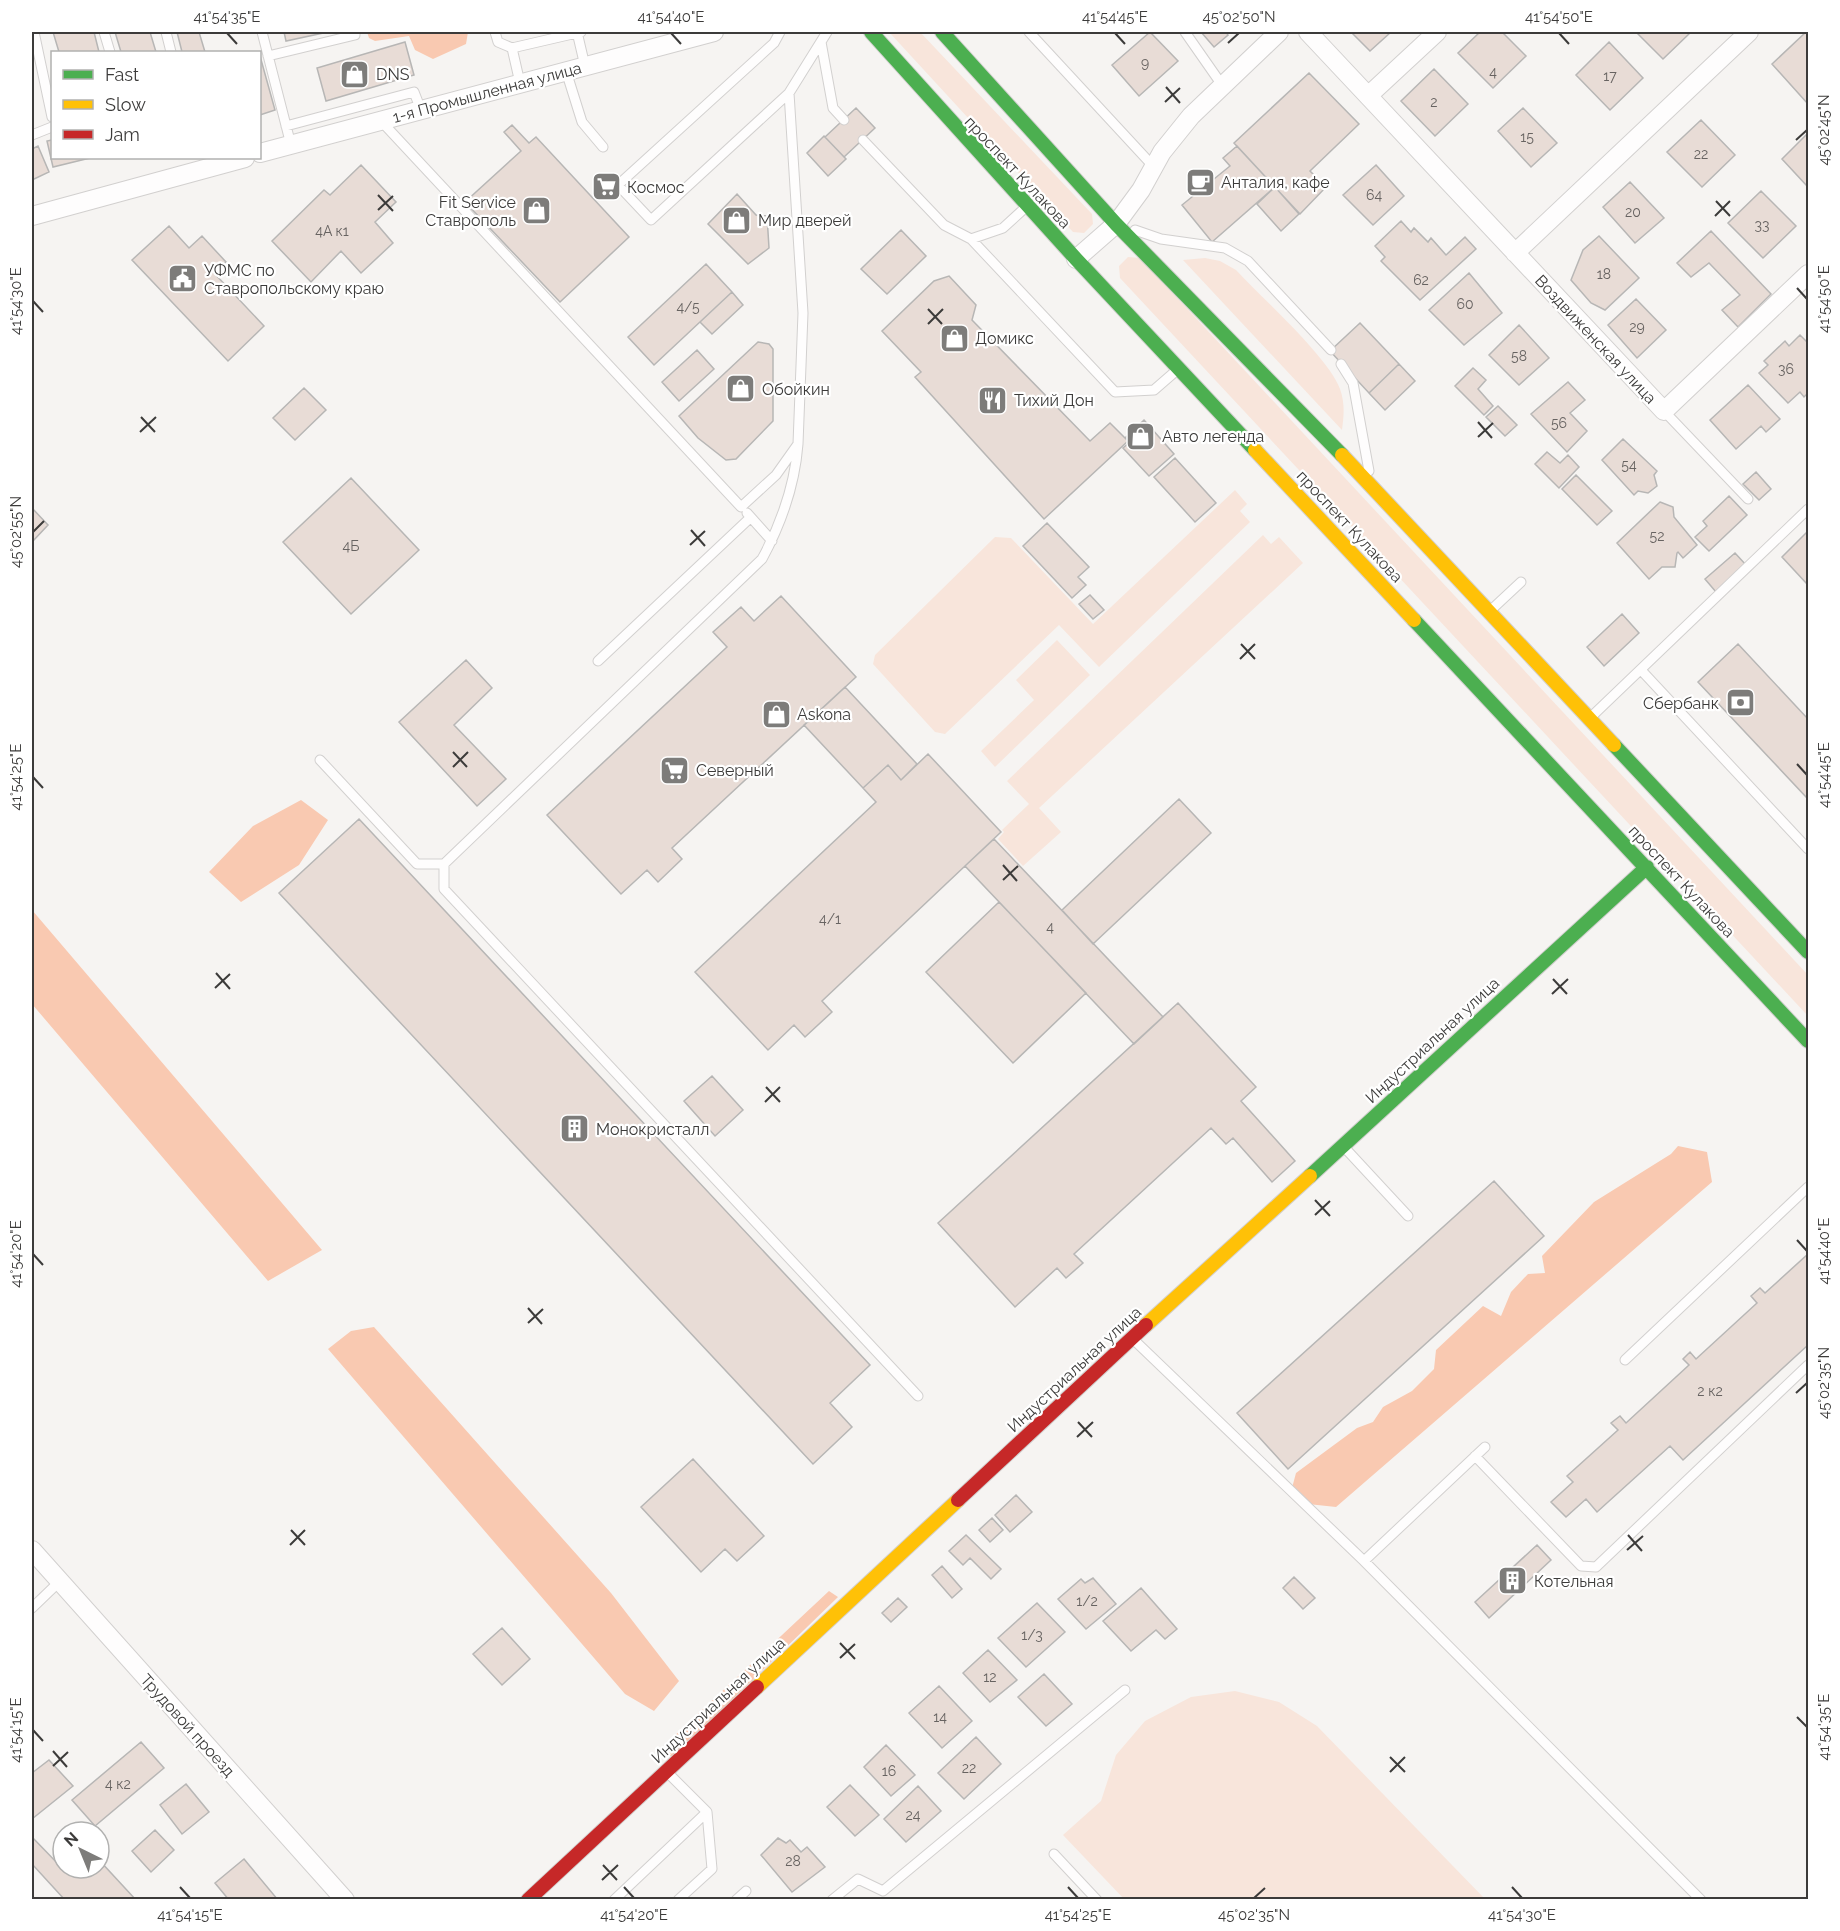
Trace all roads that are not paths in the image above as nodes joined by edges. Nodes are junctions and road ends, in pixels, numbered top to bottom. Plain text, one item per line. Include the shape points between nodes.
1 (34, 32) edge
2 (104, 32) edge
3 (166, 32) edge
4 (262, 32) edge
5 (355, 32) edge
6 (495, 32) edge
7 (578, 32) edge
8 (714, 32) edge
9 (780, 32) edge
10 (827, 32) edge
11 (871, 32) edge
12 (942, 32) edge
13 (1029, 32) edge
14 (1185, 32) edge
15 (1279, 32) edge
16 (1308, 32) edge
17 (1437, 32) edge
18 (1749, 32) edge
19 (821, 42) junction
20 (512, 48) junction
21 (110, 51) edge
22 (171, 51) edge
23 (268, 56) junction
24 (585, 66) junction
25 (566, 71) junction
26 (520, 83) junction
27 (1222, 85) junction
28 (789, 93) junction
29 (1368, 96) junction
30 (421, 110) junction
31 (51, 112) edge
32 (844, 120) dead end
33 (381, 121) junction
34 (286, 126) junction
35 (51, 127) edge
36 (32, 135) edge
37 (863, 140) dead end
38 (291, 145) junction
39 (603, 147) dead end
40 (261, 153) edge
41 (237, 159) edge
42 (205, 163) edge
43 (1153, 166) junction
44 (1028, 206) junction
45 (32, 216) edge
46 (1116, 224) junction
47 (970, 239) junction
48 (1515, 253) junction
49 (1076, 260) junction
50 (1809, 274) edge
51 (1331, 350) dead end
52 (1341, 364) dead end
53 (1179, 368) junction
54 (1664, 411) junction
55 (798, 444) junction
56 (1371, 485) junction
57 (1748, 499) dead end
58 (741, 507) junction
59 (1809, 509) edge
60 (750, 518) junction
61 (772, 542) junction
62 (1521, 582) dead end
63 (1489, 612) junction
64 (598, 661) dead end
65 (1641, 670) junction
66 (1589, 719) junction
67 (320, 760) dead end
68 (1809, 849) edge
69 (444, 864) junction
70 (1647, 867) junction
71 (1809, 952) edge
72 (1809, 1041) edge
73 (1342, 1145) junction
74 (1809, 1187) edge
75 (1408, 1216) dead end
76 (1132, 1338) junction
77 (1625, 1360) dead end
78 (1809, 1365) edge
79 (918, 1396) dead end
80 (1485, 1447) dead end
81 (1475, 1456) junction
82 (32, 1550) edge
83 (1364, 1561) junction
84 (59, 1582) junction
85 (32, 1608) edge
86 (1125, 1690) dead end
87 (666, 1771) junction
88 (707, 1812) junction
89 (1054, 1854) dead end
90 (746, 1891) dead end
91 (345, 1899) edge
92 (528, 1899) edge
93 (614, 1899) edge
94 (678, 1899) edge
95 (736, 1899) edge
96 (832, 1899) edge
97 (1097, 1899) edge
98 (1701, 1899) edge

1 - 31 lane
2 - 21 lane
3 - 22 lane
4 - 23 lane
5 - 23 lane via 356,35
6 - 20 lane via 498,42
7 - 20 lane
7 - 24 lane
8 - 24 street, 1-я Промышленная улица
9 - 28 lane via 774,44 618,185 651,220
10 - 19 lane
11 - 44 main road, проспект Кулакова
12 - 46 main road
13 - 43 lane
14 - 27 lane
15 - 27 street
16 - 29 street, Воздвиженская улица
17 - 29 street
18 - 48 street
19 - 28 lane
19 - 32 lane via 833,108
20 - 26 lane
23 - 34 lane
24 - 25 street, 1-я Промышленная улица
25 - 26 street, 1-я Промышленная улица
25 - 39 lane via 582,122
26 - 30 street, 1-я Промышленная улица
27 - 43 street via 1191,116
28 - 55 lane via 803,313
29 - 48 street, Воздвиженская улица
30 - 33 street, 1-я Промышленная улица
30 - 34 lane via 414,92
33 - 38 street, 1-я Промышленная улица
33 - 58 lane
34 - 38 lane
35 - 36 lane
37 - 47 lane via 944,225
38 - 40 street, 1-я Промышленная улица
41 - 42 street
42 - 45 street
43 - 46 street
44 - 47 lane via 1003,228
44 - 49 main road, проспект Кулакова
46 - 49 street
46 - 51 lane via 1161,239 1225,248 1248,261
46 - 56 main road
47 - 53 lane via 1115,392 1154,390
48 - 54 street, Воздвиженская улица
49 - 53 main road, проспект Кулакова
50 - 54 street, Воздвиженская улица
52 - 56 lane via 1353,383
53 - 70 main road, проспект Кулакова
54 - 57 lane
55 - 58 lane via 776,475
55 - 61 lane via 794,471
56 - 63 main road
58 - 60 lane
59 - 65 lane
60 - 61 lane
60 - 64 lane
61 - 69 lane via 739,583
62 - 63 lane
63 - 66 main road
65 - 66 lane
65 - 68 lane
66 - 71 main road
67 - 69 lane via 417,864
69 - 79 lane via 444,889
70 - 72 main road, проспект Кулакова
70 - 73 main road, Индустриальная улица
73 - 75 lane
73 - 76 main road, Индустриальная улица
74 - 77 lane
76 - 83 lane
76 - 87 main road, Индустриальная улица
78 - 81 lane via 1596,1567 1581,1566
80 - 81 lane
81 - 83 lane
82 - 84 street, Трудовой проезд
83 - 98 lane
84 - 85 lane
84 - 91 street, Трудовой проезд
86 - 96 lane via 883,1891 858,1879
87 - 88 lane
87 - 92 main road, Индустриальная улица
88 - 93 lane
88 - 94 lane via 712,1869
89 - 97 lane
90 - 95 lane

